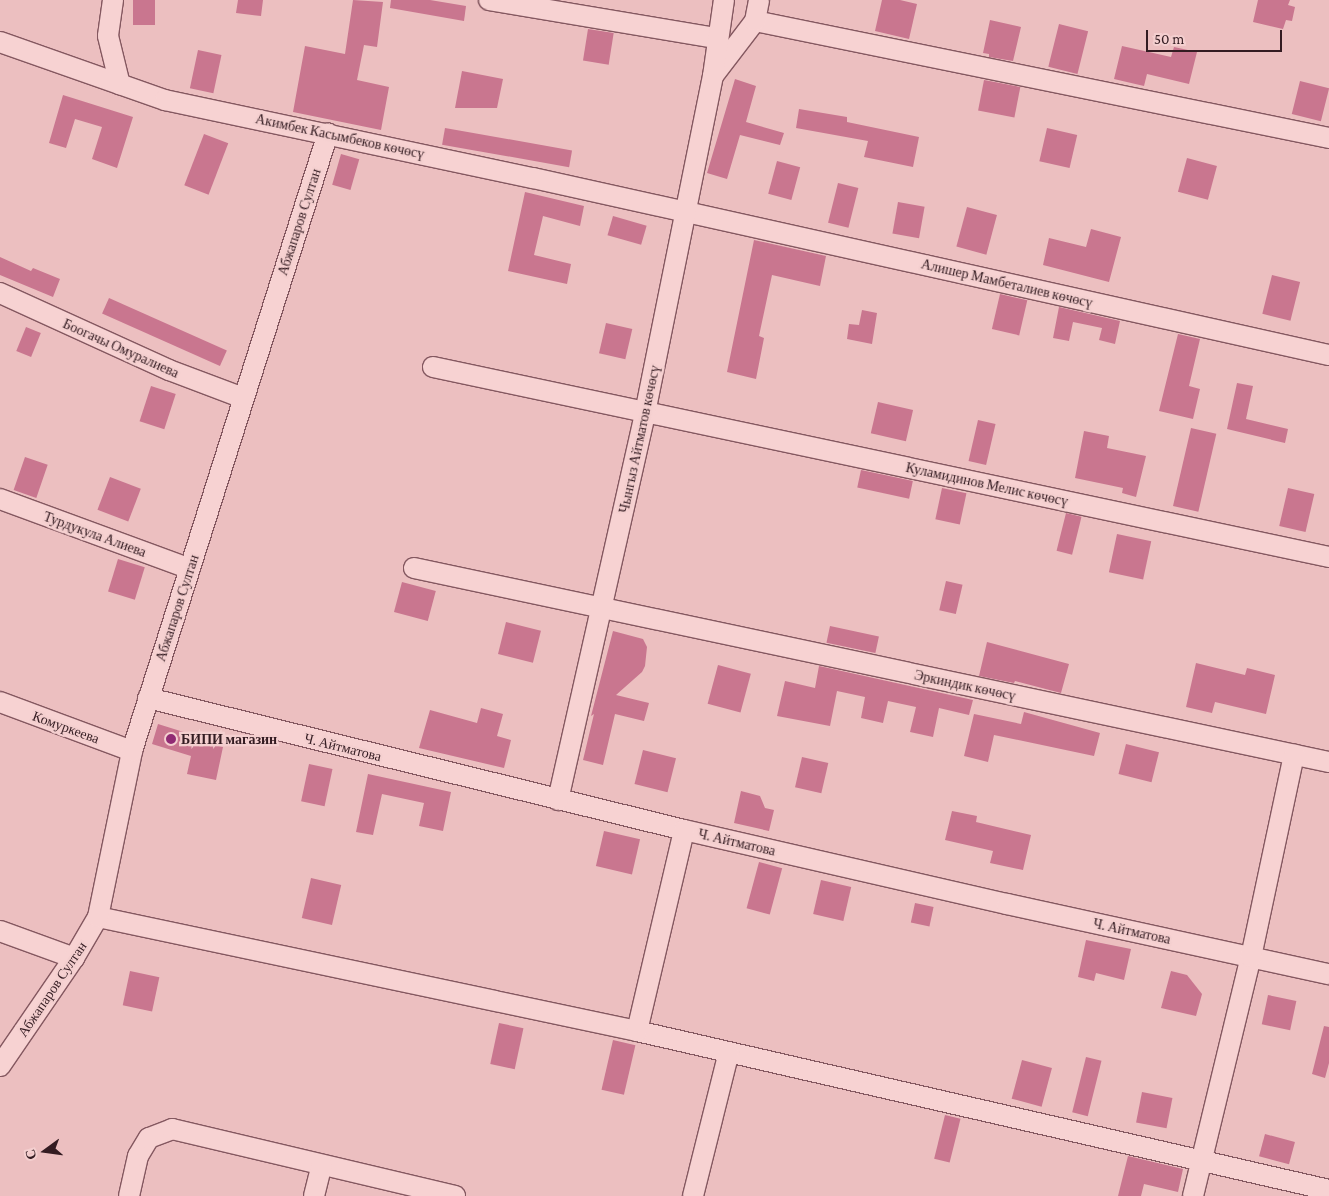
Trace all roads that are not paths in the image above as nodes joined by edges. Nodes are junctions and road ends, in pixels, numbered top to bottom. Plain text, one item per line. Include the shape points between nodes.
1 (113, 0) edge
2 (489, 0) edge
3 (724, 0) edge
4 (759, 0) edge
5 (755, 21) junction
6 (717, 38) junction
7 (0, 42) edge
8 (712, 76) junction
9 (120, 85) junction
10 (328, 133) junction
11 (1329, 138) edge
12 (685, 211) junction
13 (0, 293) edge
14 (1329, 355) edge
15 (433, 367) dead end
16 (243, 398) junction
17 (645, 413) junction
18 (0, 499) edge
19 (1329, 557) edge
20 (414, 568) dead end
21 (190, 569) junction
22 (602, 609) junction
23 (148, 698) junction
24 (0, 702) edge
25 (132, 751) junction
26 (1294, 754) junction
27 (1329, 762) edge
28 (558, 800) junction
29 (684, 830) junction
30 (98, 917) junction
31 (0, 931) edge
32 (1251, 957) junction
33 (74, 958) junction
34 (1329, 974) edge
35 (637, 1031) junction
36 (729, 1052) junction
37 (0, 1066) edge
38 (1201, 1161) junction
39 (322, 1165) junction
40 (1329, 1190) edge
41 (129, 1196) edge
42 (314, 1196) edge
43 (455, 1196) edge
44 (693, 1196) edge
45 (1193, 1196) edge

1 - 9 street via 108,36
2 - 6 street
3 - 6 street, Чынгыз Айтматов көчөсү
4 - 5 street, Чынгыз Айтматов көчөсү
5 - 8 street, Чынгыз Айтматов көчөсү
5 - 11 street
6 - 8 street, Чынгыз Айтматов көчөсү
7 - 9 street, Акимбек Касымбеков көчөсү
8 - 12 street, Чынгыз Айтматов көчөсү
9 - 10 street, Акимбек Касымбеков көчөсү via 164,100
10 - 12 street, Акимбек Касымбеков көчөсү
10 - 16 street, Абжапаров Султан
12 - 14 street, Алишер Мамбеталиев көчөсү
12 - 17 street, Чынгыз Айтматов көчөсү
13 - 16 street, Боогачы Омуралиева via 169,370
15 - 17 street, Куламидинов Мелис көчөсү
16 - 21 street, Абжапаров Султан
17 - 19 street, Куламидинов Мелис көчөсү
17 - 22 street, Чынгыз Айтматов көчөсү
18 - 21 street, Турдукула Алиева
20 - 22 street, Эркиндик көчөсү
21 - 23 street, Абжапаров Султан
22 - 26 street, Эркиндик көчөсү
22 - 28 street, Чынгыз Айтматов көчөсү
23 - 25 street, Абжапаров Султан
23 - 28 street, Ч. Айтматова
24 - 25 street, Комуркеева
25 - 30 street, Абжапаров Султан
26 - 27 street, Эркиндик көчөсү
26 - 32 street
28 - 29 street, Ч. Айтматова
29 - 32 street, Ч. Айтматова
29 - 35 street
30 - 33 street, Абжапаров Султан
30 - 35 street
31 - 33 street
32 - 34 street, Ч. Айтматова
32 - 38 street
33 - 37 street, Абжапаров Султан
35 - 36 street
36 - 38 street
36 - 44 street
38 - 40 street
38 - 45 street
39 - 41 street via 172,1129 150,1138 138,1156
39 - 42 street
39 - 43 street

